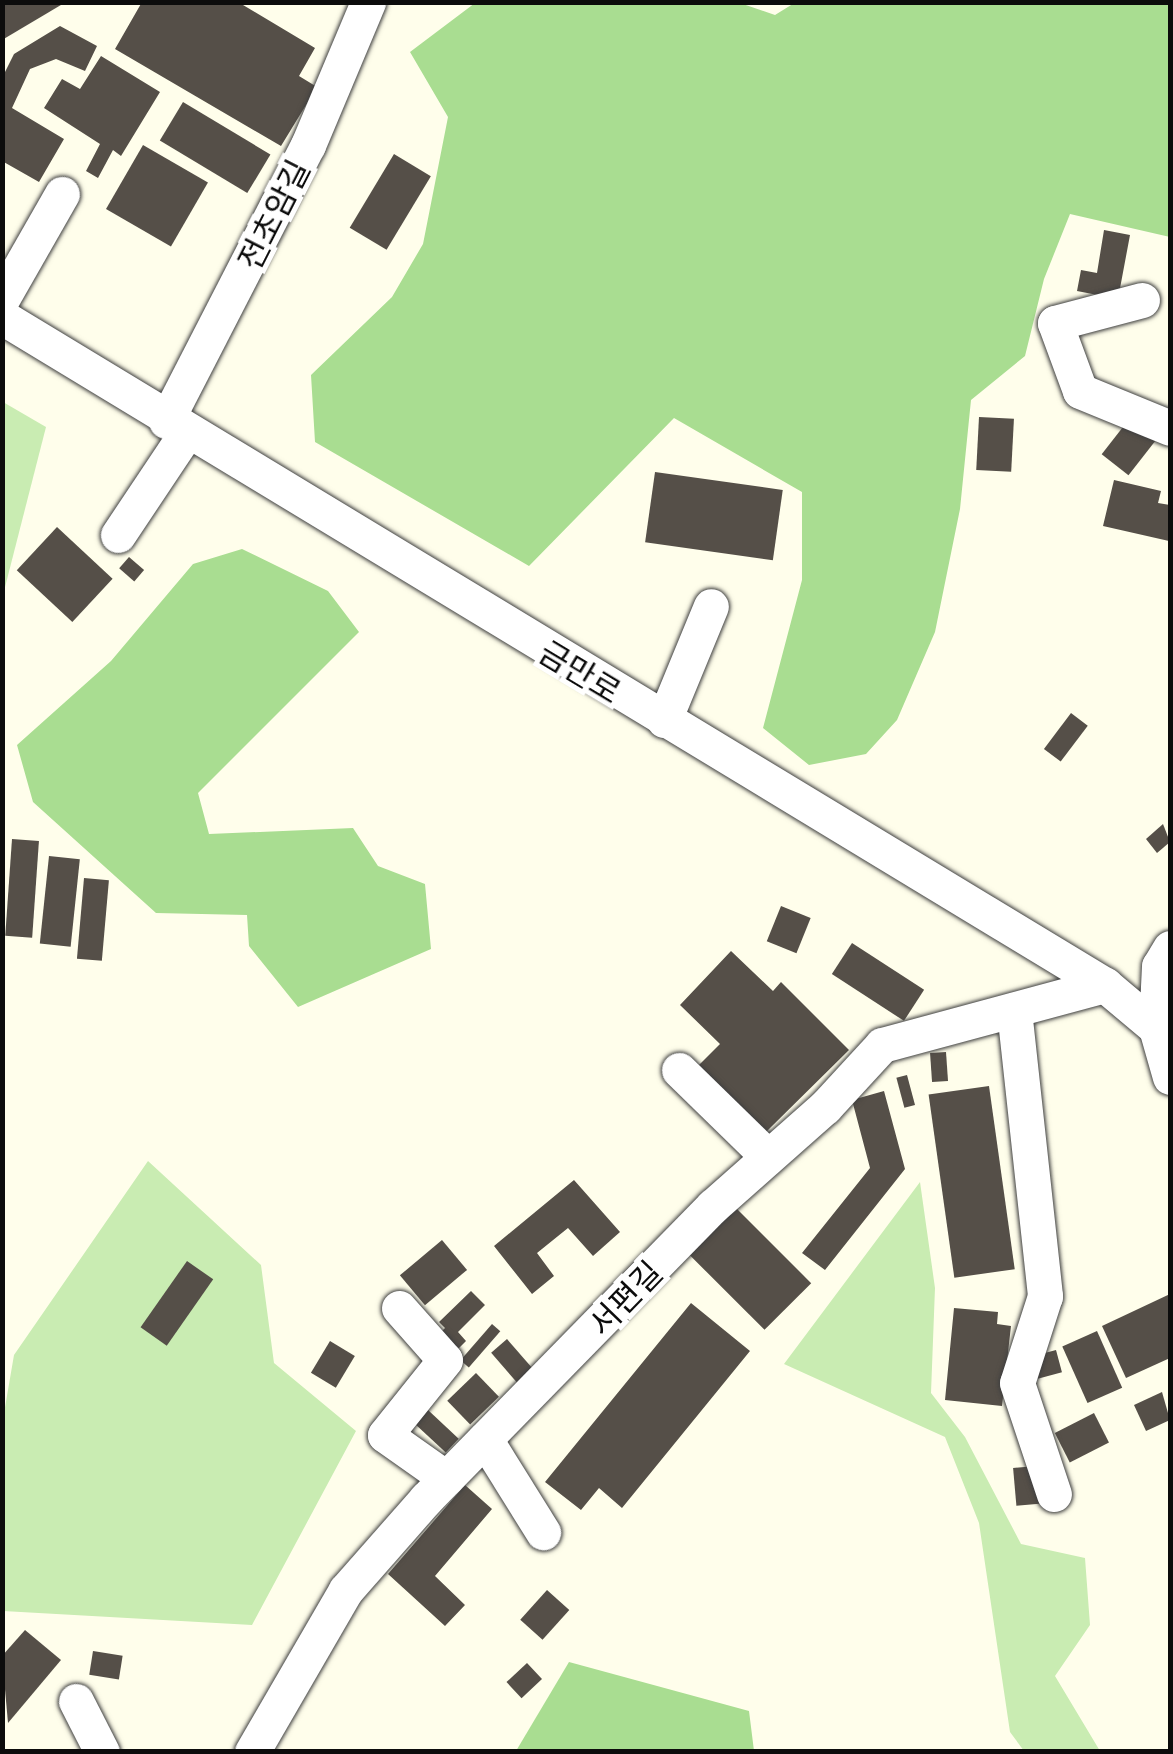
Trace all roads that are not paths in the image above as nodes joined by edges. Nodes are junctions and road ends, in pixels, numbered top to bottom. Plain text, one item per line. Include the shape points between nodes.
1 (368, 2) edge
2 (62, 194) dead end
3 (2, 299) edge
4 (1142, 300) dead end
5 (2, 317) edge
6 (176, 427) junction
7 (1170, 428) edge
8 (118, 535) dead end
9 (711, 606) dead end
10 (664, 720) junction
11 (1170, 948) edge
12 (1105, 985) junction
13 (1014, 1010) junction
14 (1163, 1026) edge
15 (679, 1070) dead end
16 (1170, 1077) edge
17 (768, 1157) junction
18 (399, 1308) dead end
19 (485, 1439) junction
20 (446, 1478) junction
21 (1054, 1494) dead end
22 (543, 1532) dead end
23 (76, 1701) dead end
24 (102, 1752) edge
25 (252, 1752) edge

1 - 6 street, 전초암길
2 - 3 street
4 - 7 street via 1054,324 1080,391
5 - 6 street, 금만로
6 - 8 street, 전초암길
6 - 10 street, 금만로
9 - 10 street
10 - 12 street, 금만로
11 - 14 street via 1159,966
12 - 13 street, 서편길
12 - 14 street, 금만로
13 - 17 street, 서편길 via 882,1045
13 - 21 street via 1045,1296 1017,1383
14 - 16 street
15 - 17 street
17 - 19 street, 서편길
18 - 20 street via 445,1360 385,1435
19 - 20 street, 서편길
19 - 22 street
20 - 25 street, 서편길 via 346,1590
23 - 24 street

